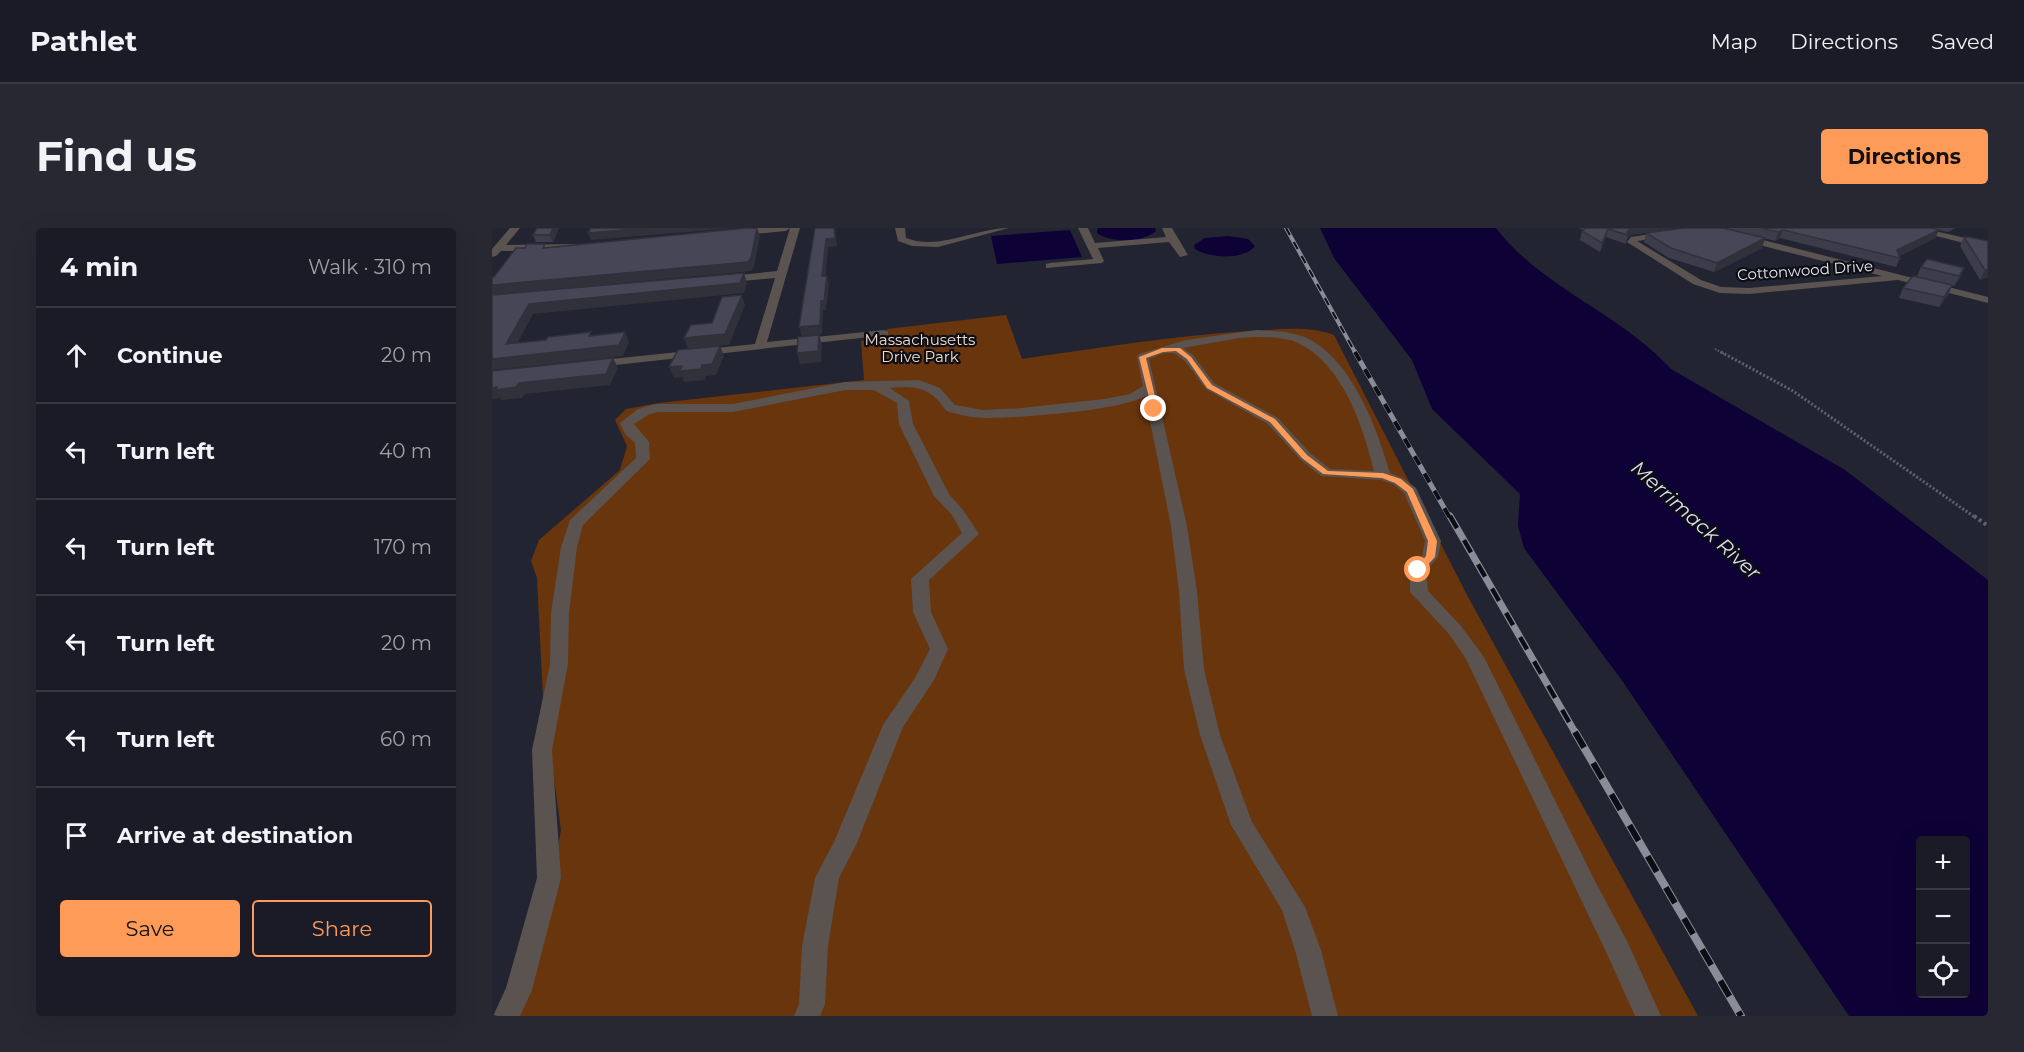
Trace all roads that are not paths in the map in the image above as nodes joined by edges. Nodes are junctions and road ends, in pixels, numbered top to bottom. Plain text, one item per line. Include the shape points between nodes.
1 (515, 228) edge
2 (786, 228) edge
3 (795, 228) edge
4 (900, 228) edge
5 (1001, 228) edge
6 (1083, 228) edge
7 (1167, 228) edge
8 (1909, 228) edge
9 (1713, 230) edge
10 (727, 233) edge
11 (1730, 235) edge
12 (1172, 239) junction
13 (586, 246) edge
14 (1092, 246) junction
15 (1988, 246) edge
16 (495, 252) edge
17 (1183, 255) dead end
18 (1050, 266) dead end
19 (781, 274) junction
20 (1895, 278) junction
21 (712, 280) edge
22 (1988, 300) edge
23 (884, 333) dead end
24 (760, 346) junction
25 (1178, 349) junction
26 (574, 367) edge
27 (877, 386) junction
28 (1149, 388) junction
29 (1104, 403) junction
30 (1154, 409) junction
31 (1383, 476) junction
32 (506, 1016) edge
33 (807, 1016) edge
34 (1325, 1016) edge
35 (1648, 1016) edge

1 - 16 street
2 - 10 street
3 - 19 street
4 - 5 street via 901,238 925,244 951,242
6 - 14 street
7 - 12 street
8 - 15 street
9 - 20 street, Cottonwood Drive via 1642,237 1632,242 1697,282 1720,290
11 - 20 street
12 - 14 street
12 - 17 street
13 - 16 street
14 - 18 street via 1100,264
19 - 21 street
19 - 24 street
20 - 22 street
23 - 24 street
24 - 26 street
25 - 28 street via 1143,357
25 - 31 street via 1210,386 1273,421 1326,473
25 - 31 street via 1172,347 1240,336 1270,334 1302,340 1325,355 1341,376 1374,439
27 - 29 street via 924,384 941,393 951,408 983,414
27 - 32 street via 829,388 733,408 656,408 627,423 642,442 643,459 576,523 568,547 559,664 542,750 549,878 519,990
27 - 33 street via 903,401 906,424 942,496 971,534 920,579 922,612 939,649 924,680 893,725 827,878 815,946 812,1004
28 - 29 street via 1134,397
28 - 30 street
29 - 30 street
30 - 34 street via 1179,526 1194,669 1209,735 1242,825 1293,908
31 - 35 street via 1411,491 1433,541 1431,557 1418,570 1419,592 1475,657

